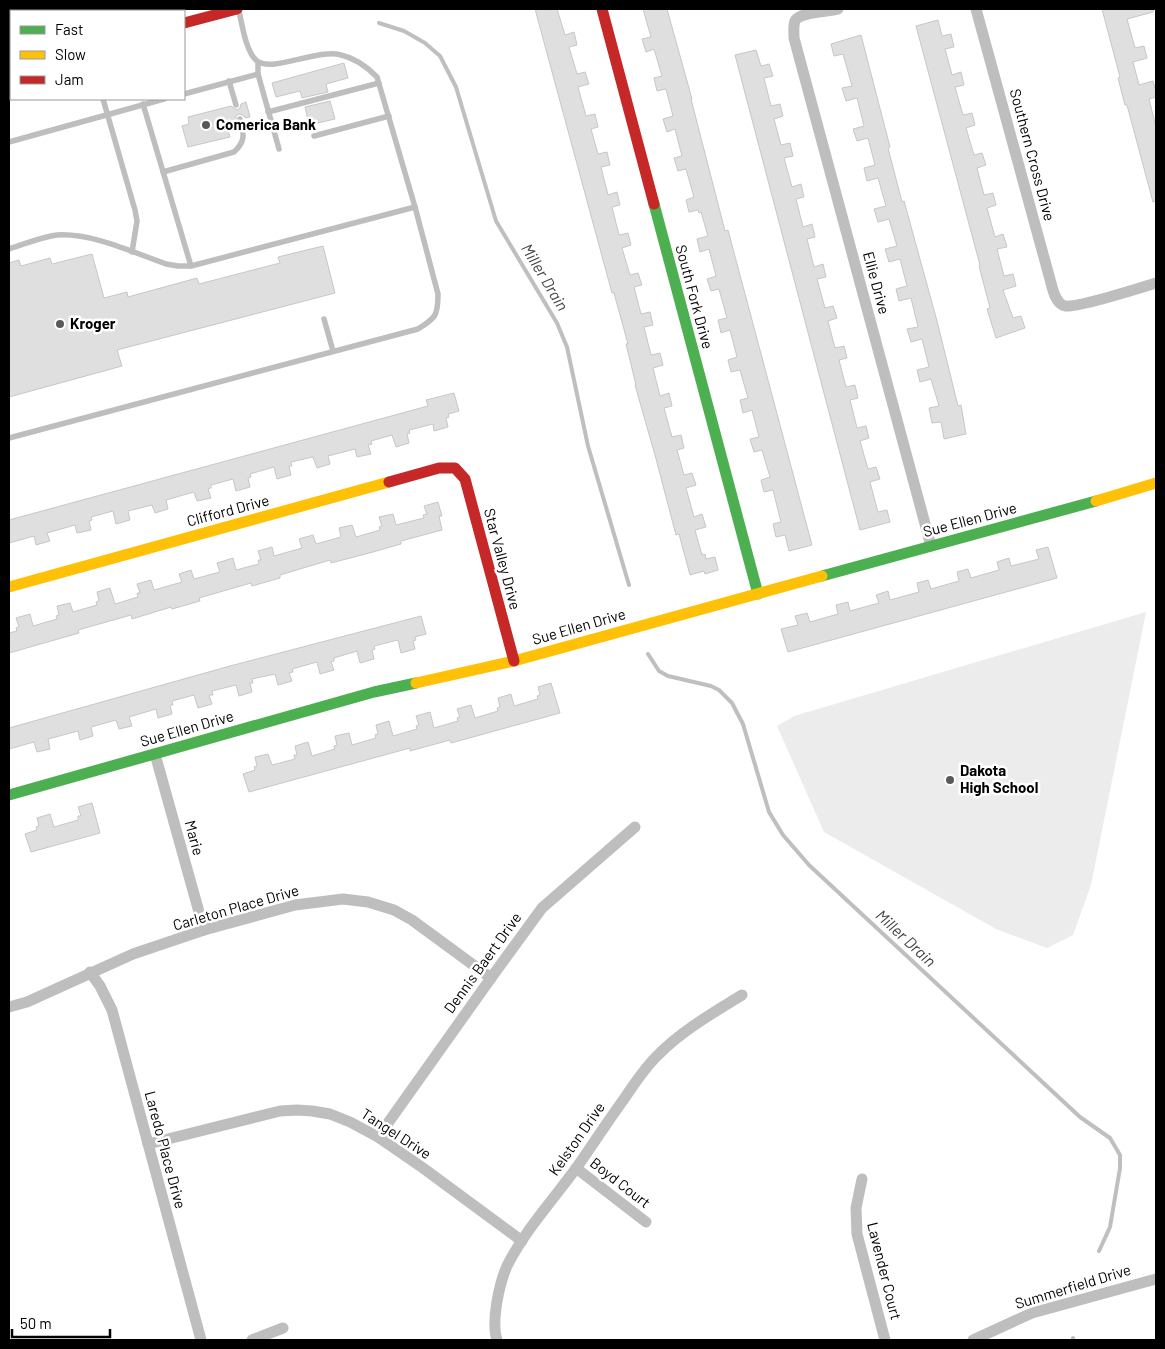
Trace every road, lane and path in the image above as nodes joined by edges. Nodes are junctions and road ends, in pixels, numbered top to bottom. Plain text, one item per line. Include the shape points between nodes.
1 (238, 9) edge
2 (602, 9) edge
3 (838, 9) edge
4 (976, 9) edge
5 (185, 23) edge
6 (258, 62) junction
7 (258, 74) junction
8 (229, 81) junction
9 (380, 83) junction
10 (185, 94) edge
11 (103, 100) edge
12 (160, 100) edge
13 (143, 104) junction
14 (236, 105) dead end
15 (268, 112) junction
16 (108, 115) junction
17 (389, 116) junction
18 (240, 119) dead end
19 (314, 136) dead end
20 (9, 142) edge
21 (278, 149) dead end
22 (163, 172) junction
23 (415, 207) junction
24 (9, 248) edge
25 (132, 252) junction
26 (191, 266) junction
27 (1156, 283) edge
28 (324, 319) dead end
29 (333, 351) junction
30 (9, 438) edge
31 (455, 468) joint
32 (1156, 483) edge
33 (931, 546) junction
34 (9, 587) edge
35 (758, 594) junction
36 (514, 661) junction
37 (155, 754) junction
38 (9, 795) edge
39 (635, 827) dead end
40 (204, 930) junction
41 (90, 972) junction
42 (491, 978) junction
43 (742, 995) dead end
44 (9, 1007) edge
45 (378, 1137) junction
46 (148, 1144) junction
47 (576, 1168) junction
48 (862, 1179) dead end
49 (646, 1222) dead end
50 (522, 1241) junction
51 (1156, 1279) edge
52 (282, 1328) dead end
53 (201, 1340) edge
54 (252, 1340) edge
55 (497, 1340) edge
56 (885, 1340) edge
57 (973, 1340) edge

1 - 5 street
1 - 6 lane via 249,50
2 - 35 street, South Fork Drive
3 - 33 street, Ellie Drive via 798,17 794,38
4 - 27 street, Southern Cross Drive via 1056,298 1065,306 1079,305
6 - 7 lane
6 - 9 lane via 280,64 324,54 340,54 368,68
7 - 8 lane
7 - 15 lane
8 - 10 lane
8 - 14 lane
9 - 15 lane
9 - 17 lane
11 - 16 lane
12 - 13 lane
13 - 16 lane
13 - 22 lane
15 - 21 lane
16 - 20 lane
16 - 25 lane via 137,221
17 - 19 lane
17 - 23 lane
18 - 22 lane via 244,134 234,152
22 - 26 lane
23 - 26 lane
23 - 29 lane via 438,294 433,320 418,329
24 - 25 lane via 56,235 70,235
25 - 26 lane via 166,264
28 - 29 lane
29 - 30 lane
31 - 34 street, Clifford Drive via 438,468
31 - 36 street, Star Valley Drive via 465,479
32 - 33 street, Sue Ellen Drive
33 - 35 street, Sue Ellen Drive
35 - 36 street, Sue Ellen Drive
36 - 37 street, Sue Ellen Drive via 374,692
37 - 38 street, Sue Ellen Drive
37 - 40 street, Marie
39 - 42 street, Dennis Baert Drive via 542,908
40 - 41 street, Carleton Place Drive
40 - 42 street, Carleton Place Drive via 295,905 343,899 368,902 412,920
41 - 44 street, Carleton Place Drive via 27,1002
41 - 46 street, Laredo Place Drive via 112,1010
42 - 45 street, Dennis Baert Drive
43 - 47 street, Kelston Drive via 679,1035 658,1055
45 - 46 street, Tangel Drive via 330,1114 297,1110 264,1114
45 - 50 street, Tangel Drive
46 - 53 street, Laredo Place Drive
47 - 49 street, Boyd Court
47 - 50 street, Kelston Drive
48 - 56 street, Lavender Court via 856,1208 857,1234
50 - 55 street, Kelston Drive via 507,1268 501,1288 496,1310
51 - 57 street, Summerfield Drive via 1032,1313
52 - 54 street

